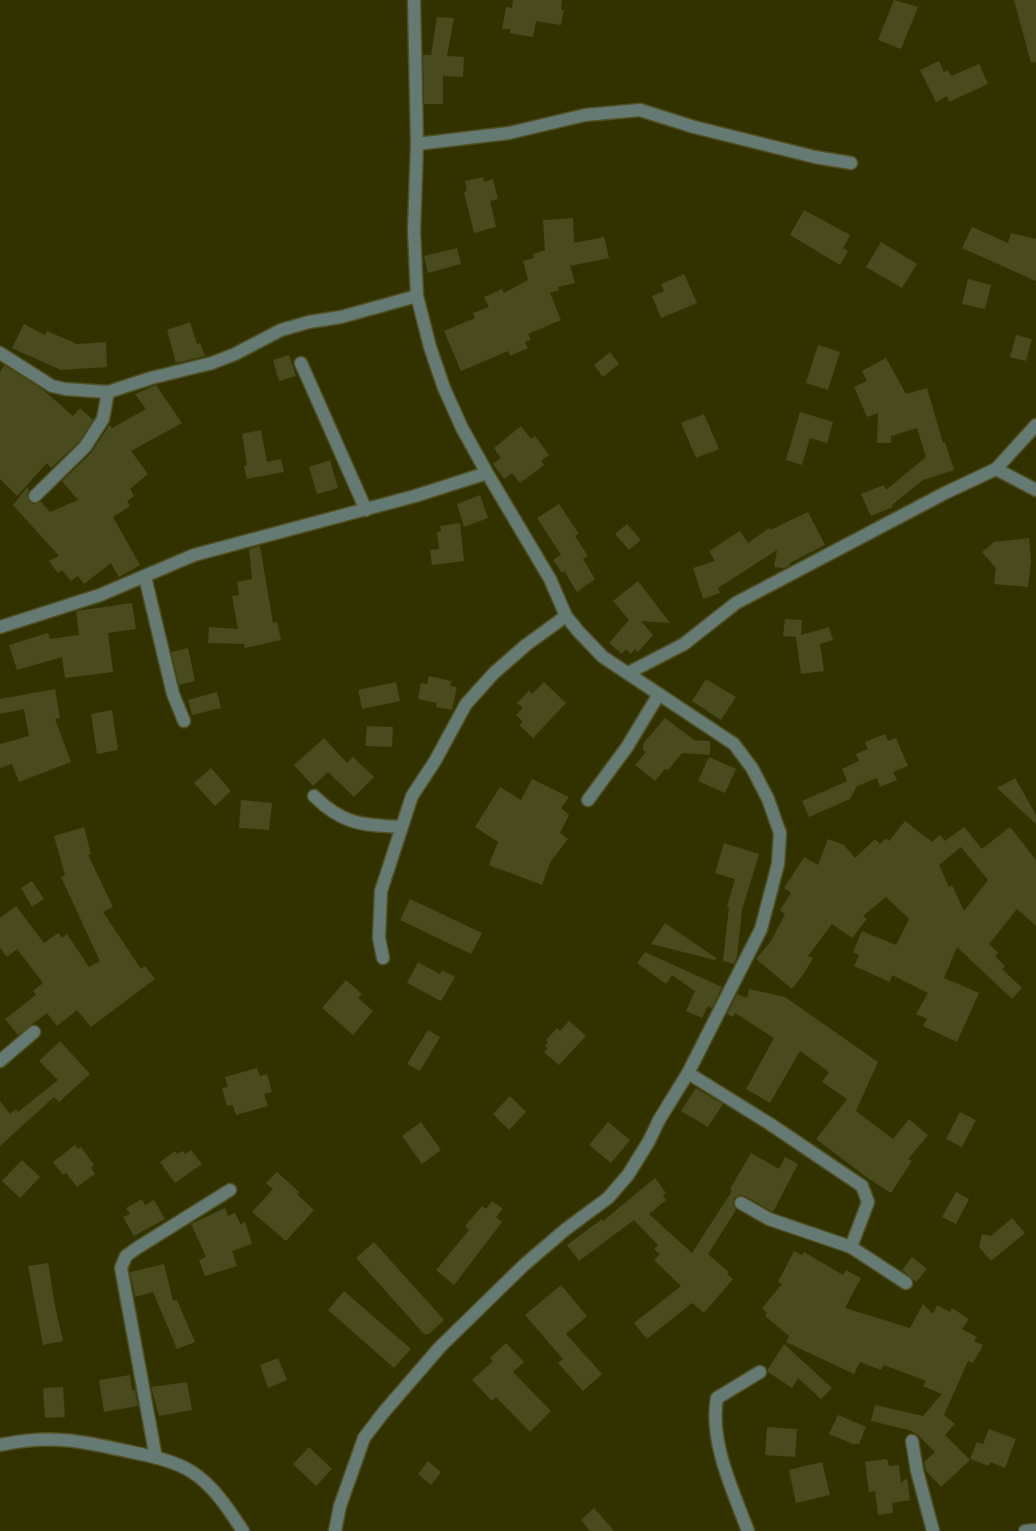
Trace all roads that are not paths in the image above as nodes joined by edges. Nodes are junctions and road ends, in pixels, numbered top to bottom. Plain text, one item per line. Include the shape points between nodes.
1 (414, 0) edge
2 (417, 144) junction
3 (851, 163) dead end
4 (417, 296) junction
5 (0, 353) edge
6 (301, 363) dead end
7 (108, 392) junction
8 (1036, 425) edge
9 (996, 469) junction
10 (487, 473) junction
11 (1036, 490) edge
12 (35, 496) dead end
13 (366, 510) junction
14 (145, 577) junction
15 (566, 616) junction
16 (0, 627) edge
17 (628, 673) junction
18 (659, 694) junction
19 (184, 721) dead end
20 (314, 796) dead end
21 (588, 800) dead end
22 (402, 827) junction
23 (382, 958) dead end
24 (34, 1032) dead end
25 (0, 1061) edge
26 (688, 1073) junction
27 (231, 1190) dead end
28 (741, 1203) dead end
29 (851, 1247) junction
30 (906, 1283) dead end
31 (760, 1372) dead end
32 (912, 1441) dead end
33 (0, 1445) edge
34 (156, 1458) junction
35 (1036, 1530) edge
36 (243, 1531) edge
37 (335, 1531) edge
38 (748, 1531) edge
39 (933, 1531) edge
40 (1025, 1531) edge

1 - 2 street
2 - 3 street via 509,133 585,115 640,110 694,127
2 - 4 street
4 - 7 street via 281,330 212,363
4 - 10 street via 444,388
5 - 7 street via 52,386
6 - 13 street
7 - 12 street via 103,419 85,447
8 - 9 street
9 - 11 street
9 - 17 street via 736,603 684,644
10 - 13 street
10 - 15 street via 550,579
13 - 14 street via 194,555
14 - 16 street
14 - 19 street via 173,694
15 - 17 street via 596,651
15 - 22 street via 494,673 466,704 412,796
17 - 18 street
18 - 21 street
18 - 26 street via 734,744 752,768 780,833 778,864 761,928
20 - 22 street via 348,821
22 - 23 street via 381,891
24 - 25 street
26 - 29 street via 862,1186 868,1202
26 - 37 street via 628,1174 608,1198 524,1265 440,1347 383,1413 364,1438
27 - 34 street via 137,1248 121,1268
28 - 29 street via 770,1219
29 - 30 street
31 - 38 street via 717,1398 714,1413 719,1452
32 - 39 street
33 - 34 street via 26,1439 85,1441
34 - 36 street via 192,1472 217,1494
35 - 40 street

